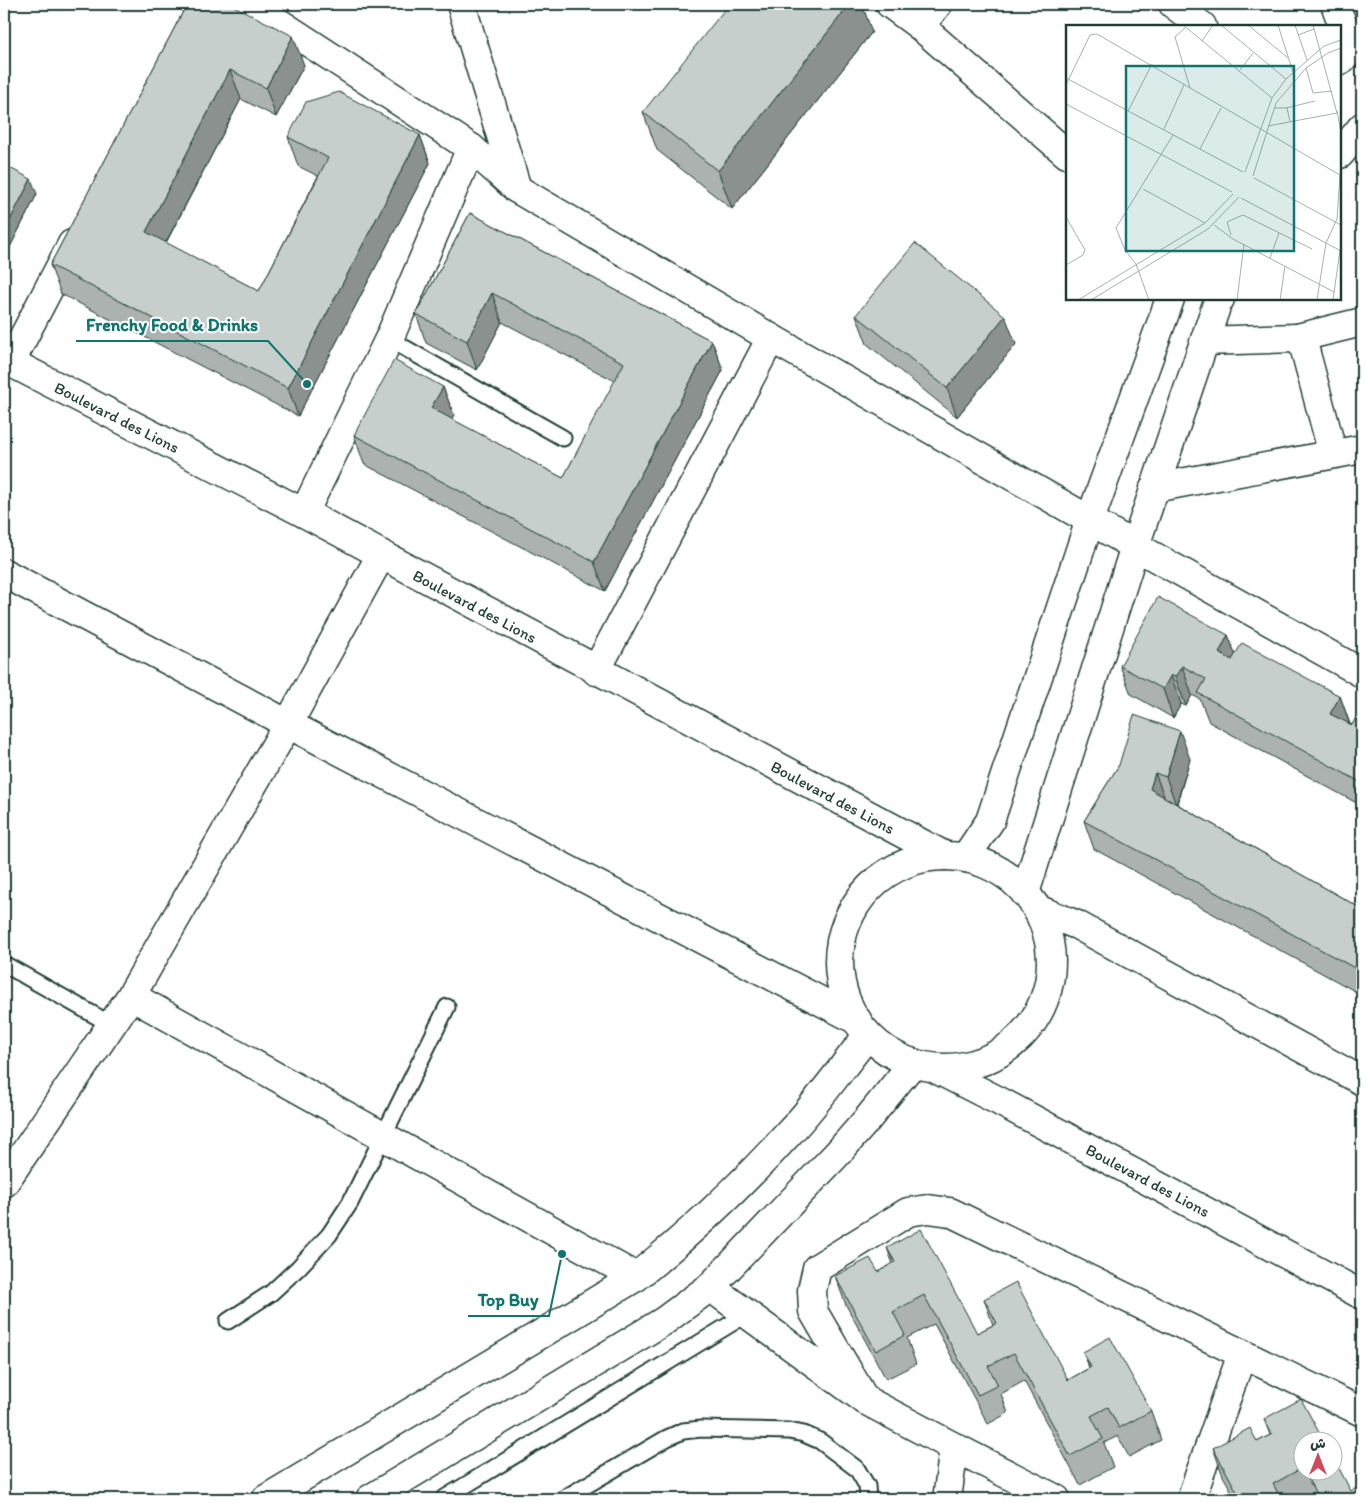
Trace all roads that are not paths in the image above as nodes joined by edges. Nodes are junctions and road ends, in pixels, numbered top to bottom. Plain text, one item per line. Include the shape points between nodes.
1 (250, 4) edge
2 (461, 4) edge
3 (890, 4) edge
4 (938, 4) edge
5 (1173, 4) edge
6 (1335, 4) edge
7 (1201, 25) edge
8 (920, 26) junction
9 (1351, 50) edge
10 (1362, 127) edge
11 (471, 148) junction
12 (1066, 153) edge
13 (1341, 153) edge
14 (518, 188) junction
15 (84, 223) edge
16 (1170, 300) edge
17 (1220, 300) edge
18 (1362, 322) edge
19 (771, 338) junction
20 (1297, 338) junction
21 (389, 339) junction
22 (1205, 341) junction
23 (7, 361) edge
24 (563, 438) dead end
25 (1362, 449) edge
26 (1333, 454) junction
27 (1154, 488) junction
28 (304, 513) junction
29 (1090, 520) junction
30 (1135, 546) junction
31 (381, 555) junction
32 (4, 573) edge
33 (596, 671) junction
34 (1362, 673) edge
35 (288, 724) junction
36 (955, 857) junction
37 (1031, 901) junction
38 (4, 964) edge
39 (131, 996) junction
40 (447, 1007) dead end
41 (112, 1025) junction
42 (862, 1027) junction
43 (923, 1065) junction
44 (1362, 1081) edge
45 (383, 1136) junction
46 (4, 1183) edge
47 (636, 1277) junction
48 (710, 1287) junction
49 (1362, 1295) edge
50 (747, 1314) junction
51 (228, 1321) dead end
52 (1242, 1354) junction
53 (865, 1400) junction
54 (1362, 1412) edge
55 (954, 1447) junction
56 (266, 1499) edge
57 (370, 1499) edge
58 (443, 1499) edge
59 (563, 1499) edge
60 (868, 1499) edge
61 (947, 1499) edge
62 (1056, 1499) edge
63 (1191, 1499) edge

1 - 11 main road
2 - 14 main road
3 - 8 main road
4 - 8 main road
5 - 7 main road
6 - 9 main road
8 - 12 main road
10 - 13 main road
11 - 14 main road
11 - 21 main road
14 - 19 main road
15 - 23 main road
16 - 29 main road
17 - 22 main road
18 - 20 main road
19 - 29 main road
19 - 33 main road
20 - 22 main road
20 - 26 main road via 1305,350
21 - 24 lane
21 - 28 main road
22 - 27 main road
23 - 28 main road, Boulevard des Lions
25 - 26 main road
26 - 27 main road
27 - 30 main road
28 - 31 main road, Boulevard des Lions
29 - 30 main road
29 - 36 main road via 990,821
30 - 34 main road
30 - 37 main road
31 - 33 main road, Boulevard des Lions
31 - 35 main road
32 - 35 main road
33 - 36 main road, Boulevard des Lions
35 - 39 main road
35 - 42 main road
36 - 37 main road, Boulevard des Lions via 998,870
36 - 42 main road via 924,858 898,868 870,887 857,903 841,941 839,962 847,1002
37 - 43 main road via 1045,926 1051,965 1049,984 1034,1020 1022,1036 990,1058 952,1068
37 - 44 main road
38 - 41 lane
39 - 41 main road
39 - 45 main road
40 - 45 lane
41 - 46 main road
42 - 43 main road, Boulevard des Lions via 889,1051
42 - 47 main road via 791,1132 709,1215
43 - 48 main road
43 - 49 main road, Boulevard des Lions via 1008,1106
45 - 47 main road
45 - 51 lane via 350,1203 329,1234 271,1293
47 - 56 main road
48 - 50 main road
48 - 57 main road via 664,1321
50 - 53 main road
50 - 58 lane
52 - 53 main road via 950,1212 928,1209 908,1212 816,1268 813,1311
52 - 54 main road
52 - 63 main road
53 - 55 main road
55 - 61 main road
55 - 62 main road
59 - 60 lane via 667,1438 683,1431 701,1429 804,1434 857,1469 867,1486

